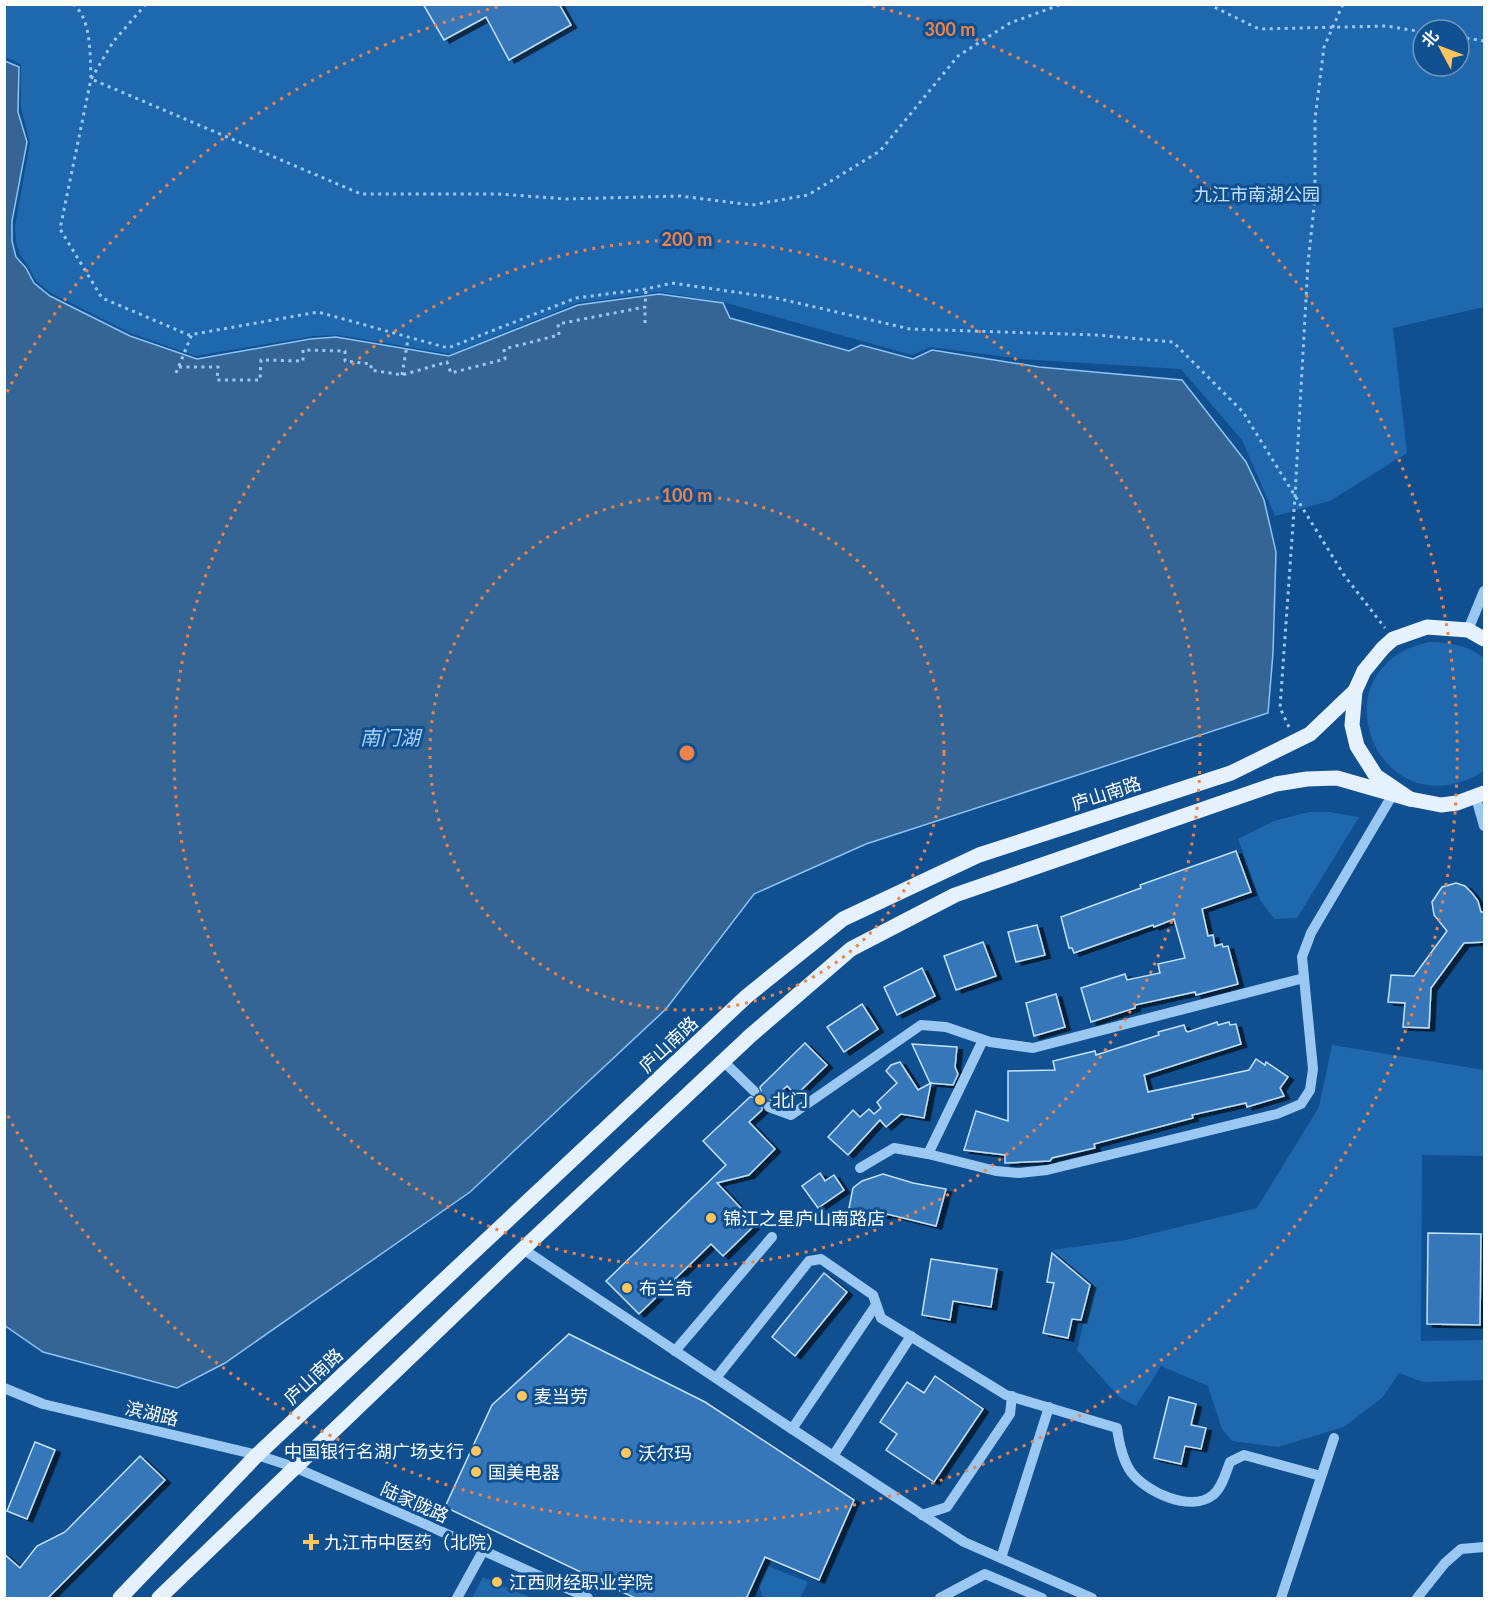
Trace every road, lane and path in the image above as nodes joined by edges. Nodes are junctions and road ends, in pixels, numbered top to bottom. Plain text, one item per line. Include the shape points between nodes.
1 (73, 4) edge
2 (146, 4) edge
3 (1062, 4) edge
4 (1208, 4) edge
5 (1344, 4) edge
6 (1333, 27) junction
7 (1411, 30) edge
8 (92, 79) junction
9 (646, 289) junction
10 (645, 307) junction
11 (645, 323) dead end
12 (192, 334) junction
13 (408, 339) junction
14 (179, 367) junction
15 (176, 373) dead end
16 (402, 375) junction
17 (1295, 496) junction
18 (1485, 591) edge
19 (1468, 630) junction
20 (1393, 639) junction
21 (1485, 639) edge
22 (1355, 691) junction
23 (1295, 741) junction
24 (1393, 794) junction
25 (1480, 795) edge
26 (1410, 799) junction
27 (1485, 826) edge
28 (1304, 978) junction
29 (983, 1040) junction
30 (723, 1061) junction
31 (754, 1091) tunnel mouth
32 (769, 1107) tunnel mouth
33 (928, 1154) junction
34 (860, 1168) dead end
35 (772, 1237) dead end
36 (523, 1249) junction
37 (876, 1305) junction
38 (910, 1336) junction
39 (675, 1351) junction
40 (716, 1378) junction
41 (4, 1388) edge
42 (1012, 1396) junction
43 (1049, 1407) junction
44 (792, 1429) junction
45 (1334, 1438) dead end
46 (257, 1455) junction
47 (833, 1456) junction
48 (294, 1467) junction
49 (1321, 1476) junction
50 (922, 1515) junction
51 (1485, 1547) edge
52 (483, 1551) junction
53 (1001, 1558) junction
54 (120, 1599) edge
55 (159, 1599) edge
56 (457, 1599) edge
57 (588, 1599) edge
58 (940, 1599) edge
59 (1042, 1599) edge
60 (1092, 1599) edge
61 (1281, 1599) edge
62 (1417, 1599) edge

1 - 8 path via 79,9 89,35
2 - 8 path via 113,42
3 - 8 path via 1010,23 957,56 880,151 808,195 752,205 680,196 566,199 499,194 362,194
4 - 6 path via 1259,29
5 - 6 path
6 - 7 path via 1387,26
6 - 17 path via 1324,47 1315,119 1315,198
8 - 12 path via 60,229 102,298
9 - 10 path
9 - 13 path via 576,298 448,348
9 - 17 path via 672,283 776,298 910,329 1096,335 1173,342 1243,412
10 - 11 path
10 - 16 path via 558,324 559,335 504,349 505,359 451,374 447,362
12 - 13 path via 318,312
12 - 14 path
13 - 16 path
14 - 15 path
14 - 16 path via 218,367 217,380 260,380 261,360 303,361 303,350 345,351 345,362 371,364 371,370
17 - 20 path via 1344,575
17 - 23 path via 1280,708
18 - 19 street
19 - 20 main road via 1427,627
19 - 21 main road
20 - 22 main road via 1364,671
22 - 23 main road, 庐山南路 via 1310,734
22 - 26 main road via 1352,725 1357,746 1376,776
23 - 46 main road, 庐山南路 via 1231,773 979,855 843,919 747,996
24 - 26 main road
24 - 28 street via 1311,933 1302,957
24 - 30 main road via 1337,778 1276,784 956,895 851,949
25 - 26 main road via 1441,805
25 - 27 street
28 - 29 street via 1033,1048
28 - 33 street via 1313,1069 1310,1090 1301,1104 1277,1114 1047,1170 996,1171
29 - 32 street via 946,1027 921,1025 791,1115
29 - 33 street
30 - 31 street
30 - 36 main road
33 - 34 street via 894,1148
35 - 39 street
36 - 39 street
36 - 48 main road
37 - 38 street via 881,1318
37 - 40 street via 873,1295 821,1259 809,1261
37 - 44 street
38 - 42 street
38 - 47 street
39 - 40 street
40 - 44 street
41 - 46 street, 滨湖路 via 43,1404
42 - 43 street
42 - 50 street via 1010,1414 947,1507
43 - 49 street via 1117,1428 1120,1450 1130,1471 1145,1486 1179,1501 1212,1496 1230,1462 1244,1455
43 - 53 street
44 - 47 street
45 - 49 street
46 - 48 street, 滨湖路
46 - 54 main road, 庐山南路
47 - 50 street
48 - 52 street, 陆家陇路
48 - 55 main road
49 - 61 street
50 - 53 street via 964,1542
51 - 62 street via 1461,1549 1426,1584
52 - 56 street
52 - 57 street, 陆家陇路
53 - 60 street
58 - 59 street via 985,1574

